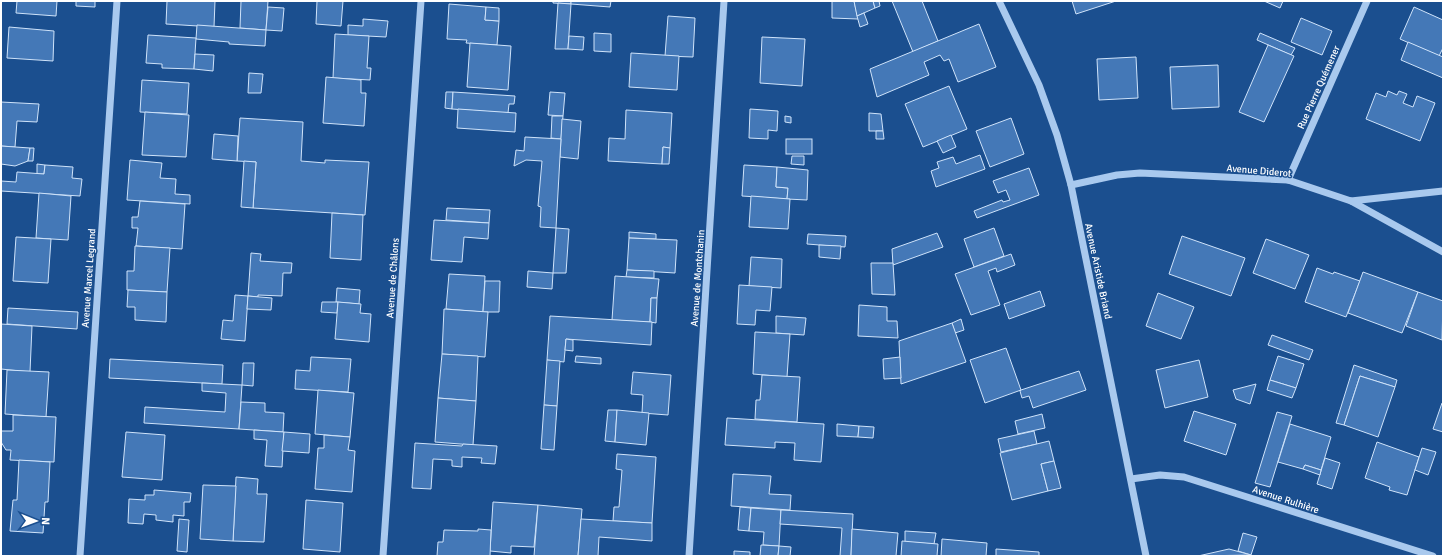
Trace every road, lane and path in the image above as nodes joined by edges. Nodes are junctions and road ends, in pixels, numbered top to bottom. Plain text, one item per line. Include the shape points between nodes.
1 (117, 1) edge
2 (421, 1) edge
3 (724, 1) edge
4 (999, 1) edge
5 (1367, 1) edge
6 (1288, 180) junction
7 (1071, 185) junction
8 (1443, 191) edge
9 (1351, 201) junction
10 (1443, 252) edge
11 (1131, 479) junction
12 (80, 556) edge
13 (383, 556) edge
14 (689, 556) edge
15 (1146, 556) edge
16 (1433, 556) edge

1 - 12 street, Avenue Marcel Legrand
2 - 13 street, Avenue de Châlons
3 - 14 street, Avenue de Montchanin
4 - 7 street, Avenue Aristide Briand via 1039,85
5 - 6 street, Rue Pierre Quémener
6 - 7 street, Avenue Diderot via 1140,173
6 - 9 street, Avenue Diderot
7 - 11 street, Avenue Aristide Briand
8 - 9 street, Avenue Diderot
9 - 10 street
11 - 15 street, Avenue Aristide Briand
11 - 16 street, Avenue Rulhière via 1160,475 1184,477

